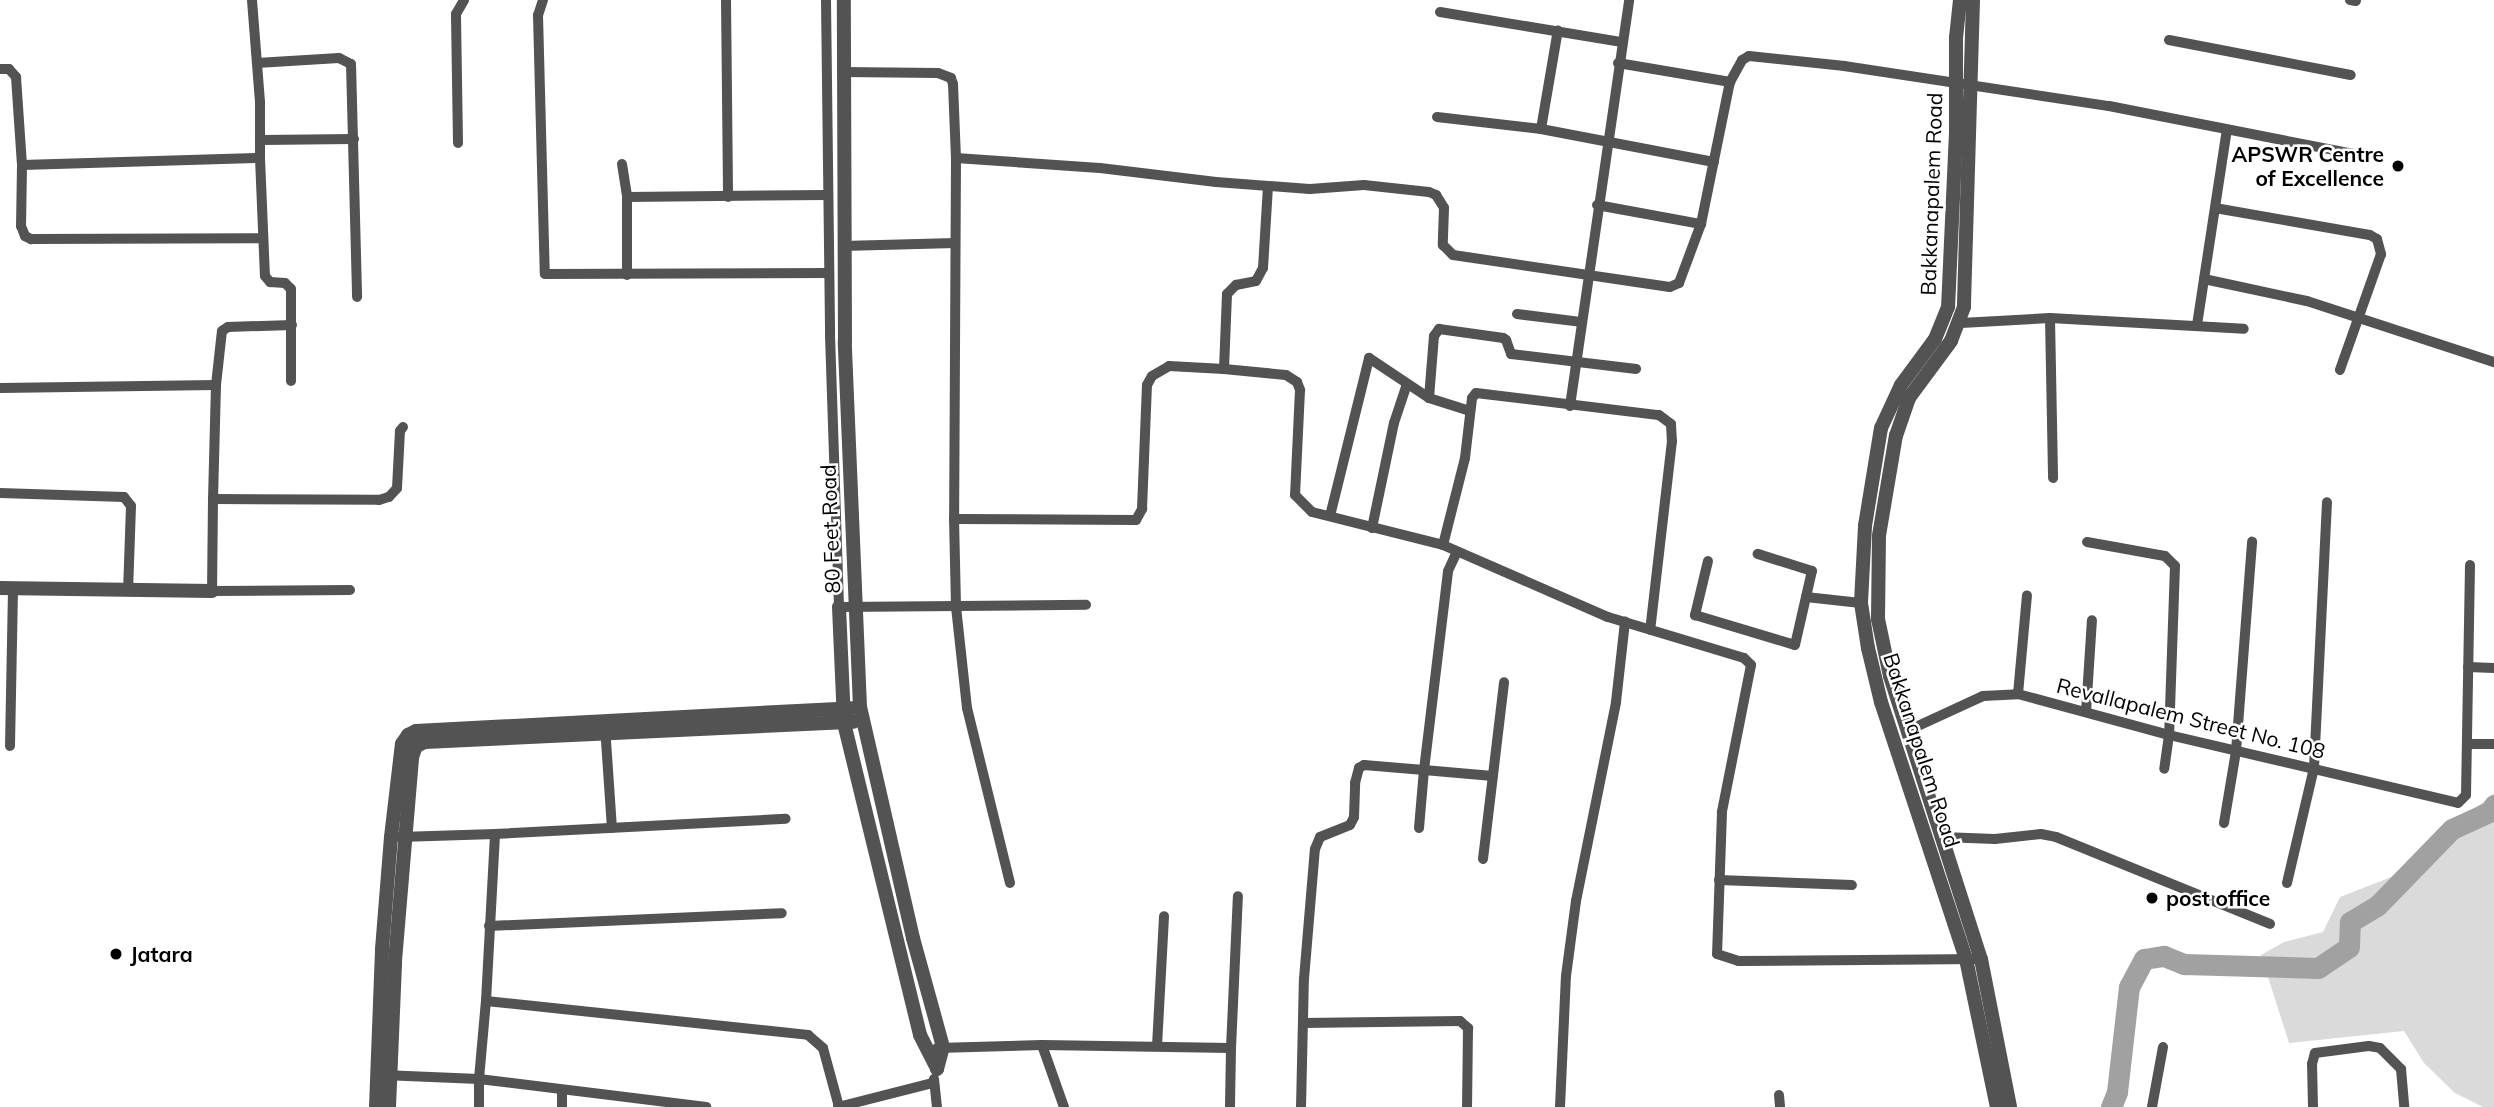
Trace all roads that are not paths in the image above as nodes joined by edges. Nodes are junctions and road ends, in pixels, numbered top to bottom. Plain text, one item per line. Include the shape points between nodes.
1 (252, 0) edge
2 (464, 0) edge
3 (543, 0) edge
4 (726, 0) edge
5 (826, 0) edge
6 (844, 0) edge
7 (1629, 0) edge
8 (1960, 0) edge
9 (1973, 0) edge
10 (1440, 12) dead end
11 (1558, 30) junction
12 (2169, 40) dead end
13 (1621, 42) junction
14 (257, 63) junction
15 (1618, 63) junction
16 (0, 69) edge
17 (842, 72) junction
18 (2351, 75) dead end
19 (1730, 82) junction
20 (1963, 86) junction
21 (1437, 117) dead end
22 (1541, 129) junction
23 (2227, 130) junction
24 (354, 139) junction
25 (1606, 139) junction
26 (260, 140) junction
27 (458, 143) dead end
28 (2353, 154) dead end
29 (260, 158) junction
30 (956, 158) junction
31 (1714, 162) junction
32 (22, 164) junction
33 (622, 164) dead end
34 (1268, 186) junction
35 (828, 195) junction
36 (627, 197) junction
37 (728, 197) junction
38 (1597, 205) junction
39 (2216, 208) junction
40 (1701, 224) junction
41 (262, 238) junction
42 (955, 243) junction
43 (843, 246) junction
44 (829, 273) junction
45 (627, 275) junction
46 (1587, 277) junction
47 (2204, 279) junction
48 (357, 297) dead end
49 (1517, 314) dead end
50 (2050, 318) junction
51 (2360, 318) junction
52 (1581, 322) junction
53 (1961, 323) junction
54 (292, 325) junction
55 (2197, 325) junction
56 (2244, 329) dead end
57 (1576, 361) junction
58 (2494, 362) edge
59 (1224, 369) junction
60 (1636, 369) dead end
61 (2340, 370) dead end
62 (291, 381) dead end
63 (1407, 384) junction
64 (216, 385) junction
65 (0, 388) edge
66 (1429, 398) junction
67 (1570, 406) junction
68 (1471, 411) junction
69 (404, 427) dead end
70 (2053, 478) dead end
71 (0, 493) edge
72 (213, 499) junction
73 (2326, 502) dead end
74 (1330, 516) junction
75 (954, 519) junction
76 (1372, 528) junction
77 (2087, 542) dead end
78 (2252, 542) dead end
79 (1443, 545) junction
80 (1457, 552) junction
81 (1758, 554) dead end
82 (1708, 561) dead end
83 (2470, 565) dead end
84 (7, 588) edge
85 (350, 590) dead end
86 (128, 591) junction
87 (212, 591) junction
88 (2026, 595) dead end
89 (1806, 597) junction
90 (1861, 603) junction
91 (1086, 605) dead end
92 (956, 606) junction
93 (846, 607) junction
94 (2092, 620) dead end
95 (1625, 622) junction
96 (1650, 629) junction
97 (2468, 667) junction
98 (2494, 668) edge
99 (1504, 682) dead end
100 (2018, 694) junction
101 (861, 714) junction
102 (2091, 714) junction
103 (844, 716) junction
104 (605, 728) junction
105 (1908, 731) junction
106 (2169, 734) junction
107 (2467, 744) junction
108 (2494, 744) edge
109 (10, 746) dead end
110 (2236, 751) junction
111 (2315, 768) junction
112 (2164, 769) dead end
113 (1424, 770) junction
114 (1493, 775) junction
115 (786, 819) dead end
116 (2224, 823) dead end
117 (612, 828) junction
118 (1419, 828) dead end
119 (495, 834) junction
120 (398, 837) junction
121 (1942, 838) junction
122 (1483, 859) dead end
123 (1718, 880) junction
124 (1010, 883) dead end
125 (2287, 883) dead end
126 (1852, 885) dead end
127 (1238, 896) dead end
128 (782, 913) dead end
129 (1164, 916) dead end
130 (2270, 924) dead end
131 (489, 926) junction
132 (1974, 959) junction
133 (486, 1001) junction
134 (1303, 1023) junction
135 (1042, 1045) junction
136 (1157, 1046) junction
137 (943, 1047) junction
138 (2163, 1047) dead end
139 (1231, 1048) junction
140 (927, 1050) junction
141 (383, 1075) junction
142 (935, 1076) junction
143 (478, 1079) junction
144 (562, 1090) junction
145 (376, 1107) edge
146 (389, 1107) edge
147 (479, 1107) edge
148 (562, 1107) edge
149 (706, 1107) edge
150 (838, 1107) edge
151 (937, 1107) edge
152 (1064, 1107) edge
153 (1230, 1107) edge
154 (1301, 1107) edge
155 (1467, 1107) edge
156 (1560, 1107) edge
157 (1997, 1107) edge
158 (2010, 1107) edge
159 (2152, 1107) edge
160 (2314, 1107) edge
161 (2404, 1107) edge

1 - 14 street
2 - 27 street via 456,14
3 - 45 street via 538,15 545,274
4 - 37 street
5 - 35 street
6 - 17 street, 80 Feet Road
7 - 13 street
8 - 20 street, Bakkanapalem Road via 1956,37
9 - 20 street
10 - 11 street
11 - 13 street
11 - 22 street
12 - 18 street
13 - 15 street
14 - 24 street via 349,61
14 - 26 street
15 - 19 street
15 - 25 street
16 - 32 street via 9,69 16,77
17 - 30 street via 938,73 951,78
17 - 43 street, 80 Feet Road
19 - 20 street via 1742,60 1756,55
19 - 31 street
20 - 23 street via 2109,106
20 - 53 street via 1967,286
20 - 90 street, Bakkanapalem Road via 1948,307 1935,339 1900,385 1881,428 1865,526
21 - 22 street
22 - 25 street
23 - 28 street
23 - 39 street
24 - 26 street
24 - 48 street
25 - 31 street
25 - 38 street
26 - 29 street
29 - 32 street
29 - 41 street
30 - 34 street
30 - 42 street
31 - 40 street
32 - 41 street via 21,226 31,239
33 - 36 street
34 - 46 street via 1364,185 1429,192 1444,208 1443,246 1452,255
34 - 59 street via 1263,268 1256,281 1236,285 1227,294
35 - 37 street
35 - 44 street
36 - 37 street
36 - 45 street
38 - 40 street
38 - 46 street
39 - 47 street
39 - 51 street via 2370,234 2377,239 2381,254
40 - 46 street via 1679,283 1670,287
41 - 54 street via 267,280 285,283 290,289
42 - 43 street
42 - 75 street
43 - 93 street, 80 Feet Road
44 - 45 street
44 - 93 street
46 - 52 street
47 - 51 street via 2307,301
47 - 55 street
49 - 52 street
50 - 53 street
50 - 55 street
50 - 70 street
51 - 58 street
51 - 61 street
52 - 57 street
53 - 105 street via 1902,414 1885,493 1876,574 1878,619
54 - 62 street
54 - 64 street via 222,331
55 - 56 street
57 - 60 street
57 - 66 street via 1511,354 1503,338 1439,328 1434,336
57 - 67 street
59 - 74 street via 1286,375 1297,382 1295,495 1312,512
59 - 75 street via 1170,366 1152,376 1147,385 1142,509 1136,520
63 - 66 street
63 - 74 street via 1377,361 1366,361
63 - 76 street
64 - 65 street
64 - 72 street
66 - 68 street
67 - 68 street via 1476,393
67 - 96 street via 1659,415 1671,424
68 - 79 street via 1465,458
69 - 72 street via 400,431 397,488 389,498
71 - 86 street via 124,497 131,506
72 - 87 street
73 - 111 street
74 - 76 street
75 - 92 street
76 - 79 street
77 - 106 street via 2165,556 2175,566
78 - 110 street
79 - 80 street
80 - 95 street
80 - 113 street via 1448,571
81 - 89 street via 1812,571
82 - 89 street via 1695,615 1795,645
83 - 97 street
84 - 86 street
84 - 109 street
85 - 87 street
86 - 87 street
88 - 100 street
89 - 90 street
90 - 132 street, Bakkanapalem Road via 1881,702
91 - 92 street
92 - 93 street
92 - 124 street via 967,708
93 - 101 street, 80 Feet Road
93 - 103 street
94 - 102 street
95 - 96 street
95 - 156 street via 1616,702 1576,901 1566,976
96 - 123 street via 1745,658 1751,665 1722,812
97 - 98 street
97 - 107 street
99 - 114 street
100 - 102 street, Revallapalem Street No. 108
100 - 105 street, Revallapalem Street No. 108 via 1983,696
101 - 103 street
101 - 137 street, 80 Feet Road
102 - 106 street, Revallapalem Street No. 108
103 - 104 street
103 - 140 street
104 - 117 street
104 - 120 street via 408,734 402,744
105 - 121 street
106 - 110 street, Revallapalem Street No. 108
106 - 112 street
107 - 108 street
107 - 111 street, Revallapalem Street No. 108 via 2463,801
110 - 111 street, Revallapalem Street No. 108
110 - 116 street
111 - 125 street
113 - 114 street
113 - 118 street
113 - 134 street via 1359,768 1350,825 1320,837 1314,862
114 - 122 street
115 - 117 street
117 - 119 street
119 - 120 street
119 - 131 street
120 - 141 street via 382,949
121 - 130 street via 2004,839 2041,834 2079,844
121 - 132 street
123 - 126 street
123 - 132 street via 1716,947 1724,958
127 - 139 street
128 - 131 street
129 - 136 street
131 - 133 street
132 - 157 street, Bakkanapalem Road
132 - 158 street
133 - 143 street
133 - 150 street via 808,1035 823,1048
134 - 154 street
134 - 155 street via 1460,1021 1468,1028
135 - 136 street
135 - 137 street
135 - 152 street
136 - 139 street
137 - 140 street
137 - 142 street
138 - 159 street
139 - 153 street
140 - 142 street
141 - 143 street
141 - 145 street
141 - 146 street
142 - 150 street
142 - 151 street
143 - 144 street
143 - 147 street
144 - 148 street
144 - 149 street
160 - 161 street via 2315,1053 2368,1046 2380,1048 2401,1069

